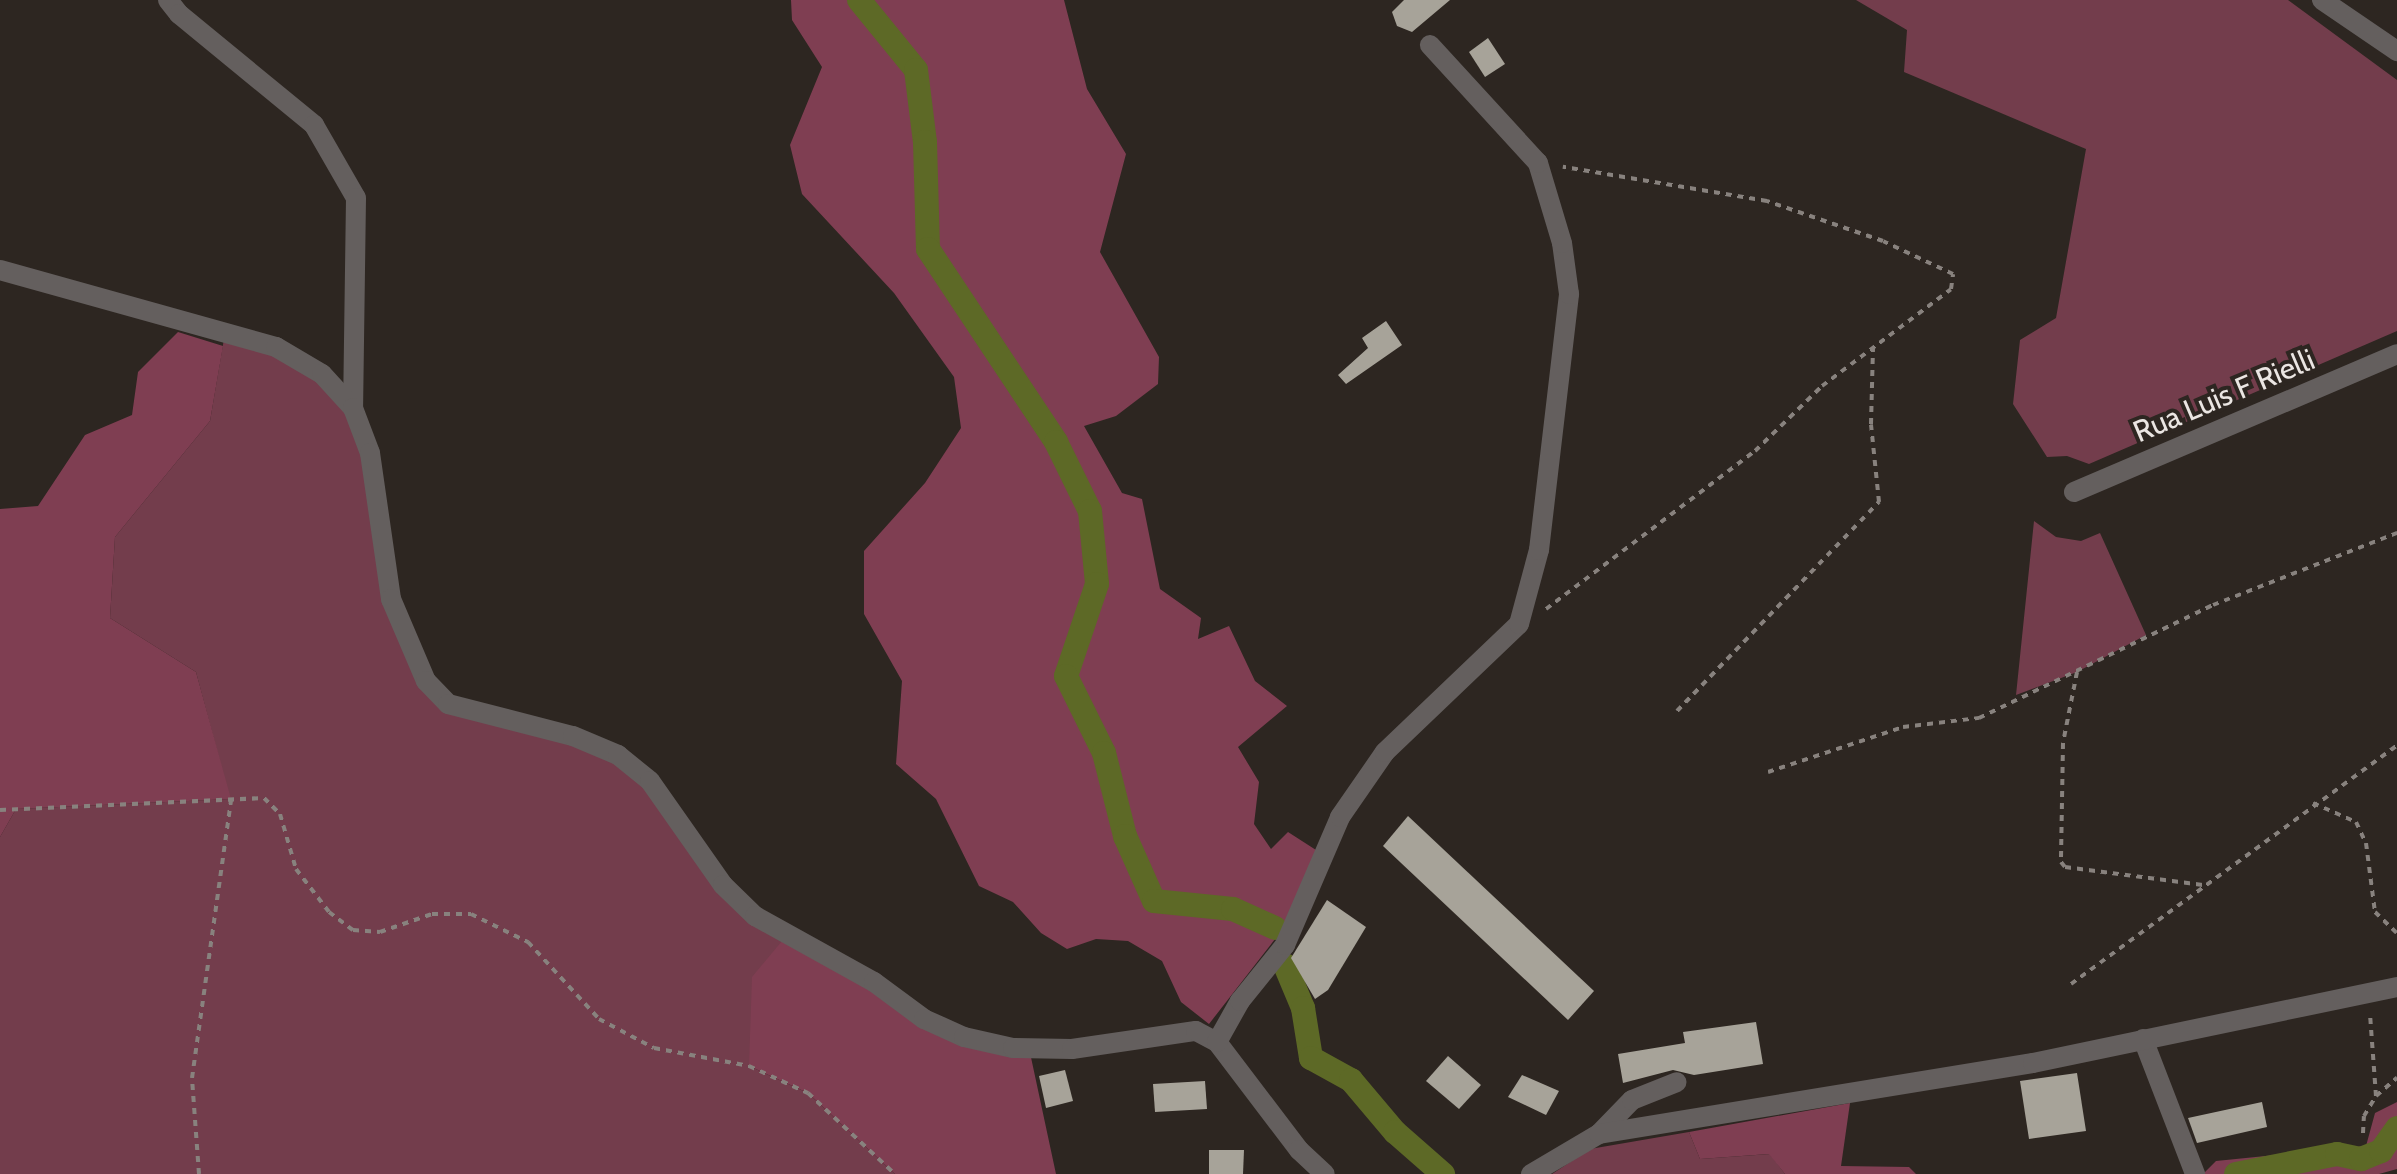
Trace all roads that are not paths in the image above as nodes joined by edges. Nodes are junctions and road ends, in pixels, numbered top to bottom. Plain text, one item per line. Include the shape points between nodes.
1 (168, 0) edge
2 (2322, 0) edge
3 (1430, 45) dead end
4 (2397, 51) edge
5 (0, 270) edge
6 (2397, 354) edge
7 (353, 408) junction
8 (2074, 492) dead end
9 (2397, 987) edge
10 (2143, 1039) junction
11 (1217, 1042) junction
12 (1677, 1082) dead end
13 (1599, 1134) junction
14 (1325, 1174) edge
15 (1531, 1174) edge
16 (2195, 1174) edge

1 - 7 street via 314,125 356,198
2 - 4 street
3 - 11 street via 1538,163 1562,243 1569,294 1539,550 1519,624 1385,752 1340,817 1285,945 1240,1001
5 - 7 street via 276,347 322,374
6 - 8 street, Rua Luis F Rielli
7 - 11 street via 370,453 391,599 402,635 426,681 448,704 573,736 618,755 650,781 723,885 755,916 874,982 924,1019 964,1037 1013,1048 1072,1049 1196,1031
9 - 10 street
10 - 13 street via 2033,1063
10 - 16 street
11 - 14 street via 1299,1150
12 - 13 street via 1632,1100
13 - 15 street

